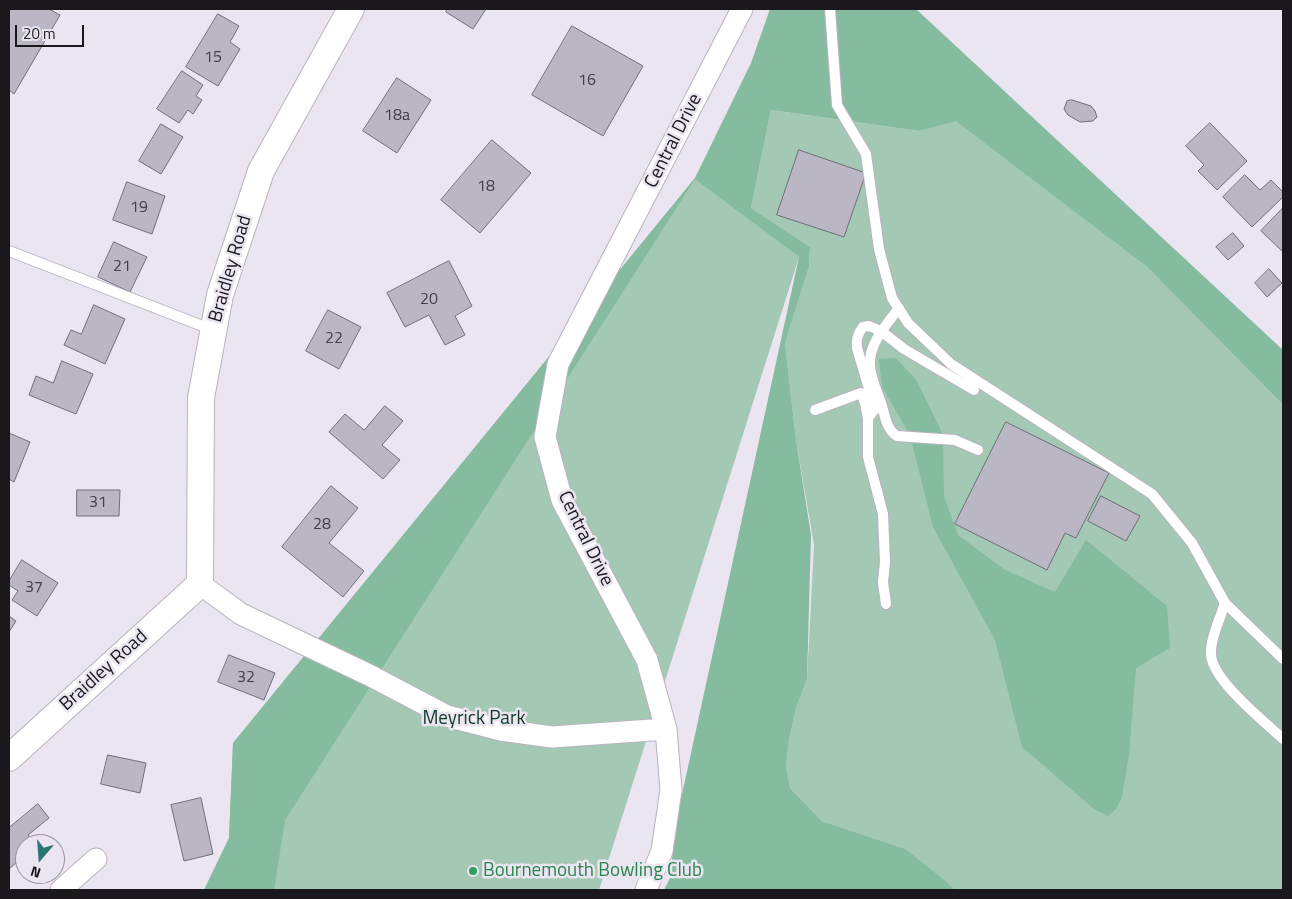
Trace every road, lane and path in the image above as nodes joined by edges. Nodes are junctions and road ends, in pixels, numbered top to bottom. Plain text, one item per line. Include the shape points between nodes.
1 (351, 9) edge
2 (742, 9) edge
3 (830, 9) edge
4 (9, 251) edge
5 (899, 308) junction
6 (214, 331) junction
7 (881, 331) junction
8 (974, 390) dead end
9 (814, 410) dead end
10 (868, 418) junction
11 (978, 450) dead end
12 (200, 584) junction
13 (886, 604) dead end
14 (1226, 604) junction
15 (1283, 659) edge
16 (666, 729) junction
17 (1283, 739) edge
18 (9, 758) edge
19 (96, 859) dead end
20 (60, 890) edge
21 (646, 890) edge

1 - 6 street, Braidley Road via 262,171 220,295
2 - 16 street, Central Drive via 558,364 546,438 562,500 647,660
3 - 5 lane via 837,105 866,154 879,249 892,298
4 - 6 lane
5 - 7 lane
5 - 14 lane via 908,323 952,364 1152,494 1192,543
6 - 12 street, Braidley Road via 201,398
7 - 8 lane via 904,349
7 - 10 lane via 863,327 856,340 874,410
7 - 11 lane via 870,365 891,433 955,440
9 - 10 lane via 861,393
10 - 13 lane via 868,457 883,514
12 - 16 street via 241,614 447,716 501,730 552,737
12 - 18 street, Braidley Road
14 - 15 lane
14 - 17 lane via 1212,644 1214,667 1222,680
16 - 21 street, Central Drive via 672,790 662,851
19 - 20 street

